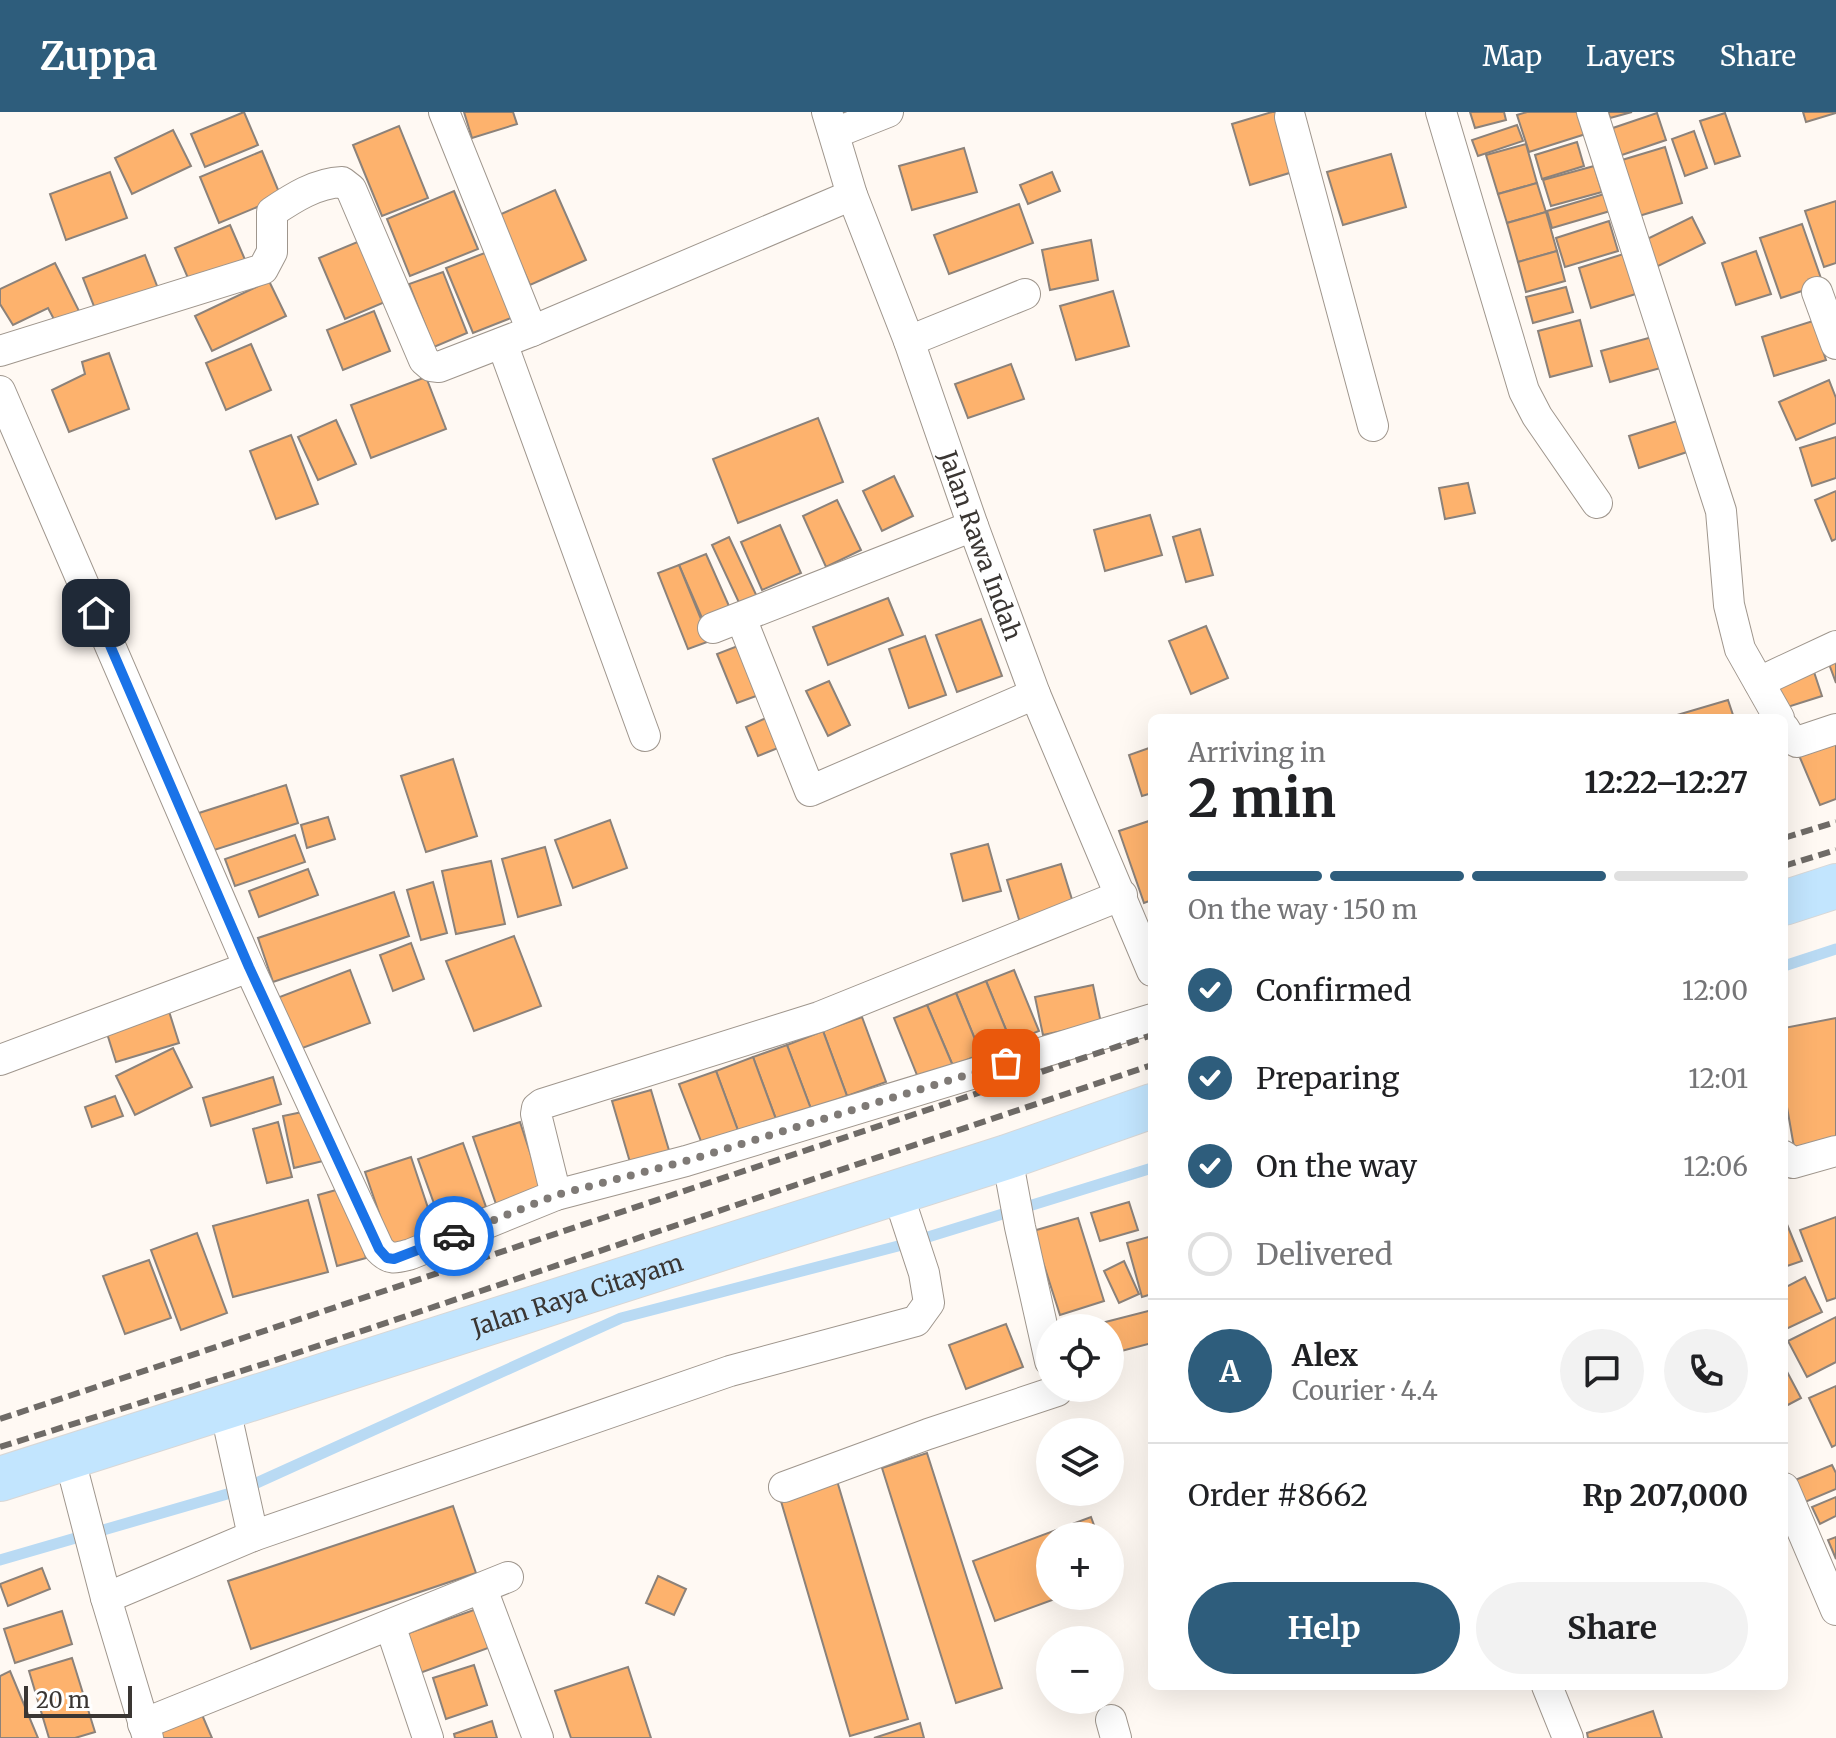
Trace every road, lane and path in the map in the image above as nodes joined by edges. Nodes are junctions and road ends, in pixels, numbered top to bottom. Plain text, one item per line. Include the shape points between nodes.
1 (444, 112) edge
2 (888, 112) edge
3 (1441, 112) edge
4 (1592, 112) edge
5 (1297, 114) edge
6 (831, 122) edge
7 (852, 195) junction
8 (1817, 292) dead end
9 (1025, 294) dead end
10 (532, 331) junction
11 (909, 341) junction
12 (502, 343) junction
13 (1836, 344) edge
14 (0, 351) edge
15 (0, 391) edge
16 (1373, 426) dead end
17 (1597, 503) dead end
18 (973, 526) junction
19 (1836, 646) edge
20 (1759, 682) junction
21 (1035, 694) junction
22 (1777, 714) edge
23 (1836, 729) edge
24 (1788, 735) edge
25 (645, 736) dead end
26 (1836, 886) edge
27 (1122, 895) junction
28 (1788, 902) edge
29 (1148, 961) edge
30 (249, 967) junction
31 (1148, 1020) edge
32 (0, 1060) edge
33 (1148, 1108) edge
34 (1836, 1151) edge
35 (1788, 1159) edge
36 (1011, 1174) junction
37 (556, 1195) junction
38 (902, 1206) junction
39 (1039, 1314) edge
40 (1036, 1398) edge
41 (230, 1428) junction
42 (74, 1475) junction
43 (0, 1479) edge
44 (784, 1487) dead end
45 (1788, 1497) edge
46 (252, 1525) junction
47 (106, 1598) junction
48 (1836, 1610) edge
49 (390, 1625) junction
50 (1549, 1690) edge
51 (146, 1731) edge
52 (428, 1738) edge
53 (538, 1738) edge
54 (1568, 1738) edge

1 - 10 street
2 - 6 street
3 - 17 street via 1524,391
4 - 20 street via 1721,511 1729,605 1740,649
5 - 16 street
6 - 7 street, Jalan Rawa Indah
7 - 10 street
7 - 11 street, Jalan Rawa Indah
8 - 13 street
9 - 11 street
10 - 12 street
11 - 18 street, Jalan Rawa Indah
12 - 14 street via 439,367 424,360 351,189 342,182 299,195 272,212 272,252 263,269
12 - 25 street
15 - 30 street
18 - 21 street, Jalan Rawa Indah
18 - 21 street via 727,623 810,791
19 - 20 street
20 - 22 street
21 - 27 street, Jalan Rawa Indah
23 - 24 street via 1797,742
26 - 28 main road
27 - 29 street, Jalan Rawa Indah
27 - 37 street via 819,1017 542,1104 536,1114
30 - 32 street
30 - 37 street via 387,1258 411,1254
31 - 37 street via 686,1161
33 - 36 main road, Jalan Raya Citayam
34 - 35 street via 1793,1163
36 - 38 main road, Jalan Raya Citayam
36 - 39 street
38 - 41 main road, Jalan Raya Citayam
38 - 46 street via 929,1303 916,1321 730,1371
40 - 44 street
41 - 42 main road, Jalan Raya Citayam
41 - 46 street
42 - 43 main road, Jalan Raya Citayam
42 - 47 street
45 - 48 street
46 - 47 street
47 - 51 street
49 - 51 street
49 - 52 street
49 - 53 street via 495,1583
50 - 54 street

